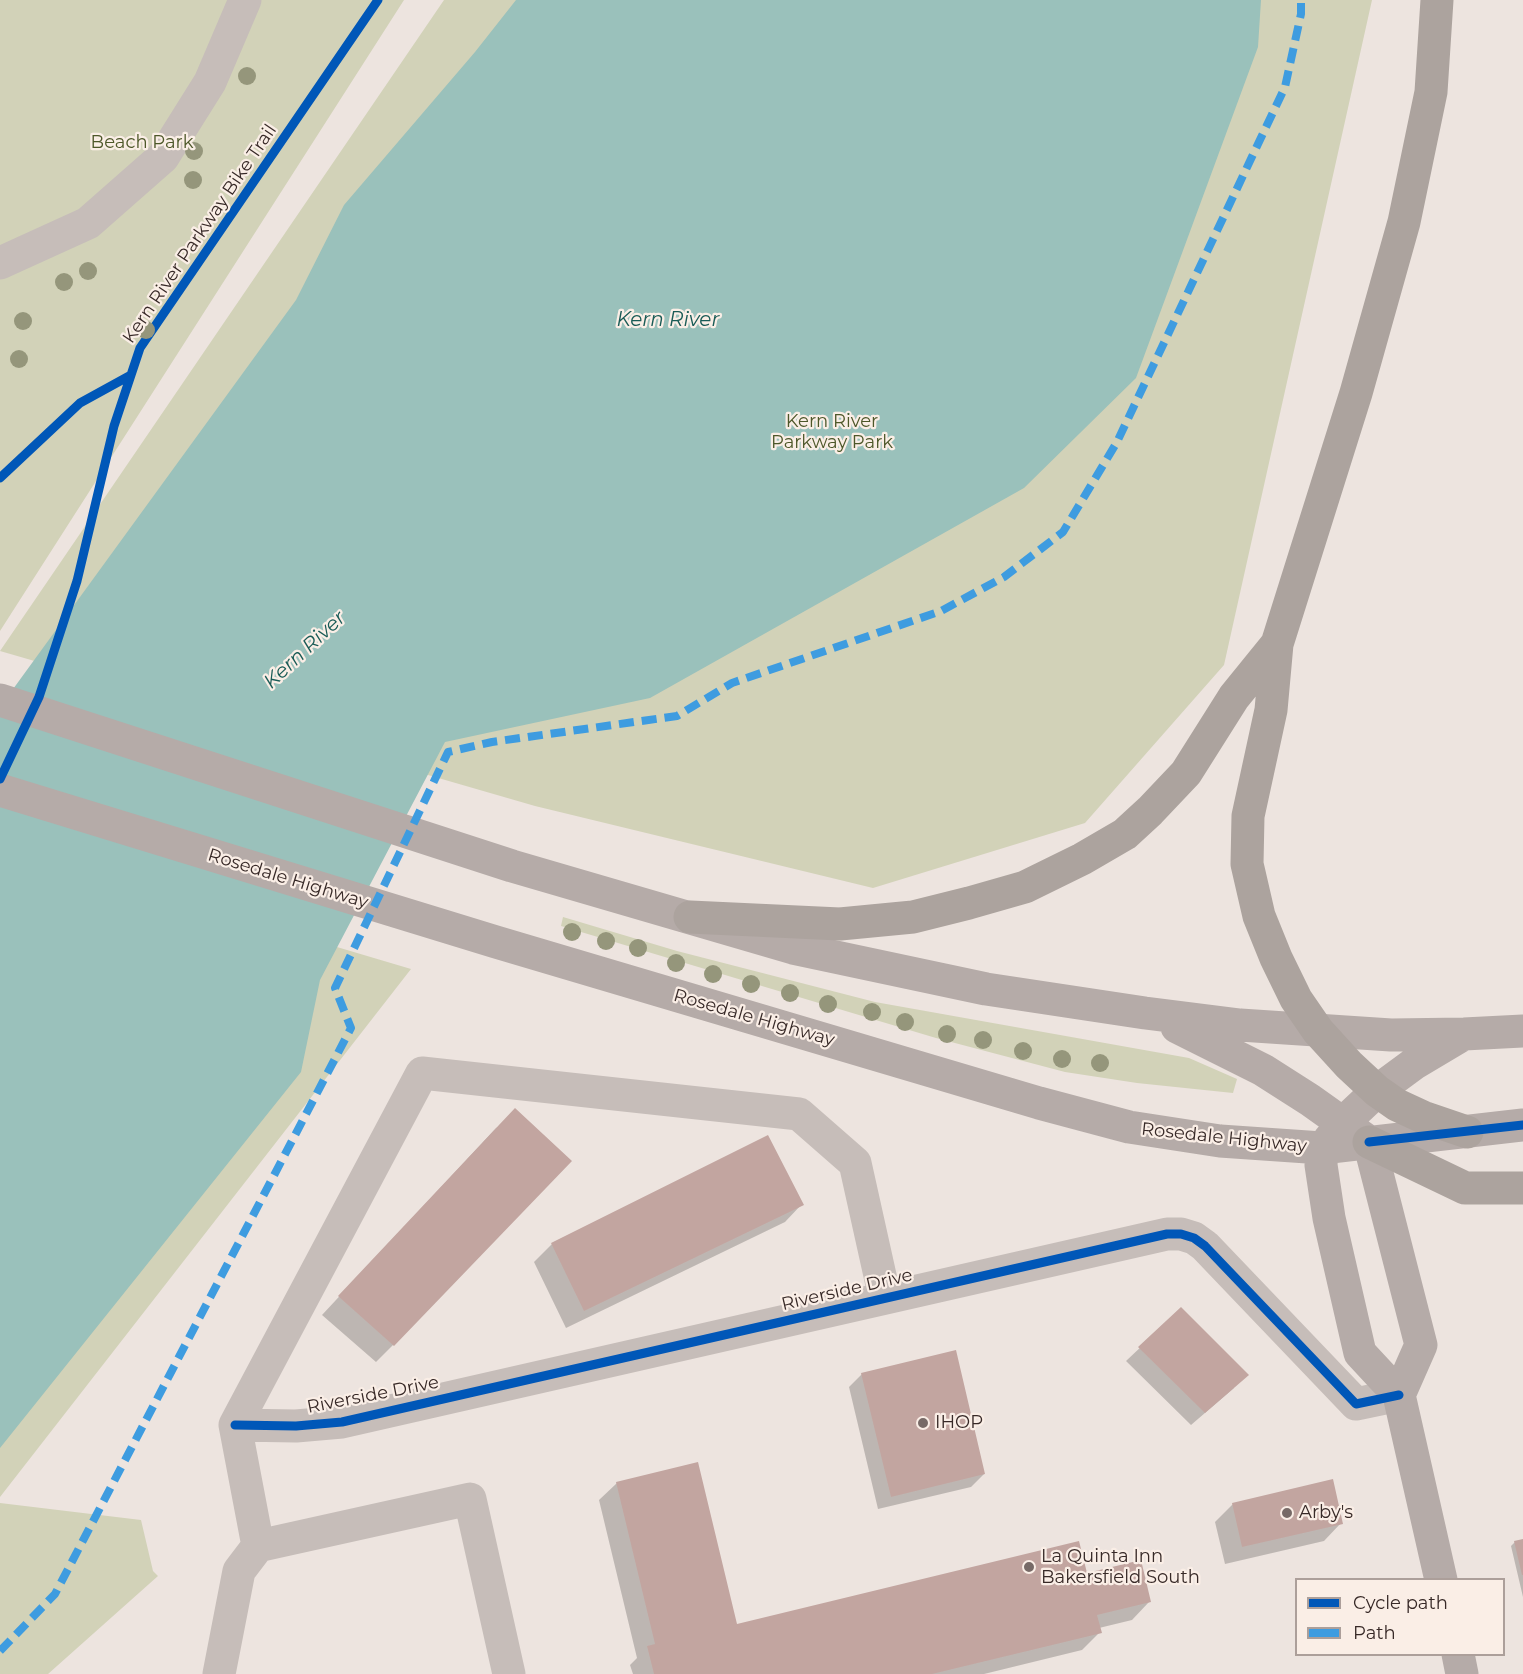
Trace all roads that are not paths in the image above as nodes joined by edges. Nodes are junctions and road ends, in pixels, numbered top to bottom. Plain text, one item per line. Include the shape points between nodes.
1 (245, 0) edge
2 (1437, 0) edge
3 (0, 263) edge
4 (1277, 644) junction
5 (0, 700) edge
6 (0, 790) edge
7 (690, 917) junction
8 (1145, 1013) junction
9 (1318, 1031) junction
10 (1523, 1031) edge
11 (1464, 1034) junction
12 (1377, 1091) junction
13 (1523, 1125) edge
14 (1356, 1132) junction
15 (1467, 1132) junction
16 (1322, 1148) junction
17 (1523, 1188) edge
18 (885, 1298) junction
19 (1399, 1395) junction
20 (235, 1425) junction
21 (258, 1546) junction
22 (1441, 1578) edge
23 (1458, 1656) edge
24 (219, 1674) edge
25 (509, 1674) edge
26 (1462, 1674) edge

1 - 3 street via 210,82 163,157 88,223
2 - 4 highway via 1431,92 1404,222 1356,393
4 - 7 highway via 1234,697 1186,773 1150,811 1125,834 1025,887 913,916 840,924
4 - 9 highway via 1271,710 1248,816 1247,864 1259,916 1276,958 1296,999
5 - 7 main road via 512,866
6 - 16 main road, Rosedale Highway via 1028,1100 1129,1127 1220,1141
7 - 8 main road via 793,948 986,989
8 - 9 main road
8 - 14 main road via 1263,1070
9 - 11 main road
9 - 12 highway
10 - 11 main road
11 - 12 main road
12 - 14 main road
12 - 15 highway via 1423,1117
13 - 15 main road, Rosedale Highway
14 - 15 main road, Rosedale Highway
14 - 16 main road, Rosedale Highway
14 - 17 highway via 1465,1188
14 - 19 main road via 1421,1345
16 - 19 main road via 1329,1218 1360,1353
18 - 19 street, Riverside Drive via 1181,1234 1205,1246 1356,1404
18 - 20 street, Riverside Drive via 342,1422 307,1426
18 - 20 street via 855,1163 799,1114 422,1073
19 - 22 main road
20 - 21 street
21 - 24 street via 239,1570
21 - 25 street via 470,1499
23 - 26 main road

